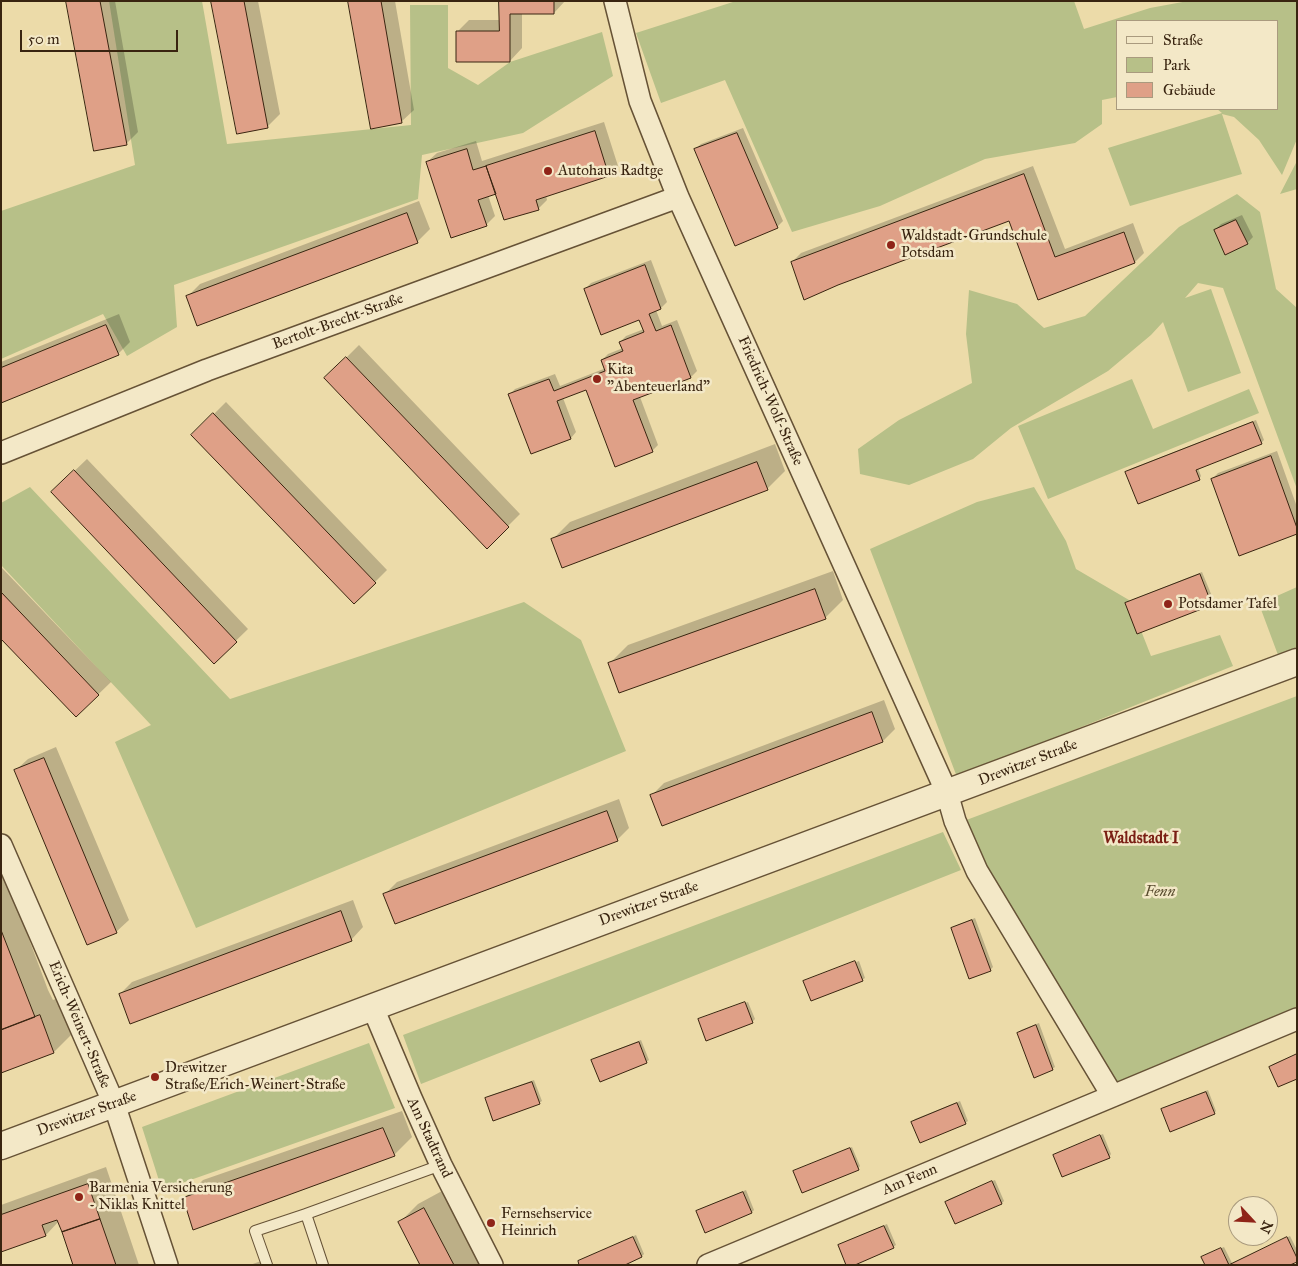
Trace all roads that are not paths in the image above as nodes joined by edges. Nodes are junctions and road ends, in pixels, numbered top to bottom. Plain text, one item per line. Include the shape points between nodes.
1 (615, 1) edge
2 (678, 197) junction
3 (1, 453) edge
4 (1297, 662) edge
5 (947, 793) junction
6 (1, 845) edge
7 (373, 1008) junction
8 (1297, 1019) edge
9 (1112, 1095) junction
10 (114, 1104) junction
11 (1, 1146) edge
12 (441, 1165) junction
13 (306, 1214) junction
14 (167, 1265) edge
15 (267, 1265) edge
16 (323, 1265) edge
17 (492, 1265) edge
18 (708, 1265) edge

1 - 2 street, Friedrich-Wolf-Straße via 640,101
2 - 3 street, Bertolt-Brecht-Straße via 207,370
2 - 5 street, Friedrich-Wolf-Straße
4 - 5 street, Drewitzer Straße
5 - 7 street, Drewitzer Straße
5 - 9 street via 955,821 977,871
6 - 10 street, Erich-Weinert-Straße
7 - 10 street, Drewitzer Straße
7 - 12 street, Am Stadtrand
8 - 9 street, Am Fenn
9 - 18 street, Am Fenn
10 - 11 street, Drewitzer Straße
10 - 14 street, Erich-Weinert-Straße
12 - 13 lane
12 - 17 street, Am Stadtrand
13 - 15 lane via 255,1232
13 - 16 lane

